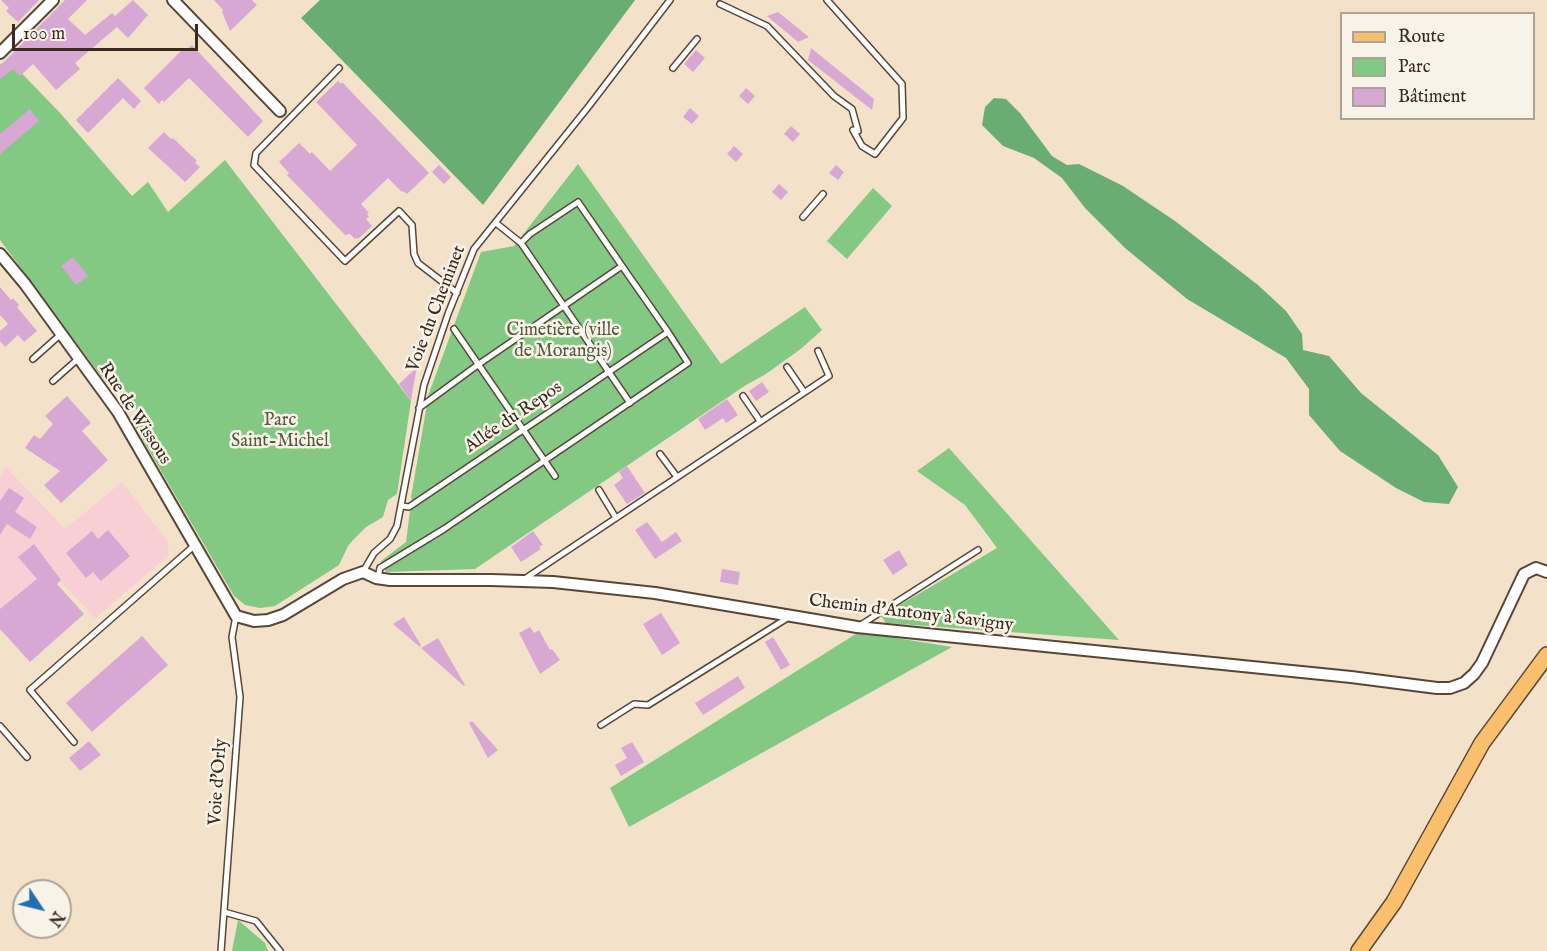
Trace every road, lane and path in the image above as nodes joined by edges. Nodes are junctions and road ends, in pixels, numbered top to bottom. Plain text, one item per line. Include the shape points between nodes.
1 (52, 0) edge
2 (173, 0) edge
3 (670, 0) edge
4 (827, 0) edge
5 (720, 4) dead end
6 (697, 39) dead end
7 (0, 53) edge
8 (339, 68) dead end
9 (673, 68) dead end
10 (280, 111) joint
11 (289, 119) junction
12 (823, 194) dead end
13 (803, 217) dead end
14 (496, 223) junction
15 (521, 243) junction
16 (0, 254) edge
17 (622, 266) junction
18 (457, 292) junction
19 (564, 306) junction
20 (454, 329) dead end
21 (668, 332) junction
22 (61, 334) junction
23 (819, 351) dead end
24 (79, 358) junction
25 (33, 359) dead end
26 (479, 364) junction
27 (787, 367) dead end
28 (609, 372) junction
29 (53, 381) dead end
30 (804, 392) junction
31 (743, 396) dead end
32 (630, 403) junction
33 (419, 408) junction
34 (760, 421) junction
35 (524, 430) junction
36 (660, 454) dead end
37 (545, 461) junction
38 (555, 476) dead end
39 (677, 477) junction
40 (599, 490) dead end
41 (402, 506) junction
42 (616, 518) junction
43 (195, 545) junction
44 (978, 550) dead end
45 (363, 572) junction
46 (1547, 572) edge
47 (378, 578) junction
48 (522, 580) junction
49 (236, 616) junction
50 (790, 616) junction
51 (857, 627) junction
52 (1547, 655) edge
53 (1547, 670) edge
54 (1507, 710) junction
55 (601, 724) dead end
56 (0, 726) edge
57 (74, 742) dead end
58 (27, 757) dead end
59 (224, 912) junction
60 (221, 951) edge
61 (280, 951) edge
62 (1359, 951) edge

1 - 7 street
2 - 10 street
3 - 14 lane, Voie du Cheminet
4 - 5 lane via 902,84 903,118 875,154 862,146 852,109 834,96 767,26
6 - 9 lane
8 - 11 lane
10 - 11 lane
11 - 18 lane via 256,153 254,165 345,261 399,211 412,225 418,263
12 - 13 lane
14 - 15 lane
14 - 18 lane, Voie du Cheminet via 474,249
15 - 17 lane via 578,202
15 - 19 lane
16 - 22 street, Rue de Wissous
17 - 19 lane
17 - 21 lane
18 - 33 lane, Voie du Cheminet
19 - 26 lane
19 - 28 lane
20 - 26 lane
21 - 28 lane, Allée du Repos
21 - 32 lane via 688,363
22 - 24 street, Rue de Wissous
22 - 25 lane
23 - 30 lane via 829,376
24 - 29 lane
24 - 43 street, Rue de Wissous via 121,417
26 - 33 lane
26 - 35 lane
27 - 30 lane
28 - 32 lane
28 - 35 lane, Allée du Repos
30 - 34 lane
31 - 34 lane
32 - 37 lane
33 - 41 lane, Voie du Cheminet
34 - 39 lane
35 - 37 lane
35 - 41 lane, Allée du Repos via 409,507
36 - 39 lane
37 - 38 lane
37 - 47 lane via 380,568
39 - 42 lane
40 - 42 lane
41 - 45 lane, Voie du Cheminet via 394,533 374,553
42 - 48 lane
43 - 49 street, Rue de Wissous
43 - 57 lane via 30,690
44 - 51 lane
45 - 47 street, Chemin d'Antony à Savigny
45 - 49 street via 343,579 283,615 254,621
46 - 51 street, Chemin d'Antony à Savigny via 1536,568 1524,574 1482,663 1464,683 1450,688
47 - 48 street, Chemin d'Antony à Savigny
48 - 50 street, Chemin d'Antony à Savigny via 655,593
49 - 59 lane, Voie d'Orly via 232,637 240,697
50 - 51 street, Chemin d'Antony à Savigny
50 - 55 lane via 648,705 634,704
52 - 54 main road
53 - 54 main road
54 - 62 main road via 1482,743 1394,902
56 - 58 lane
59 - 60 lane, Voie d'Orly
59 - 61 lane via 256,921

